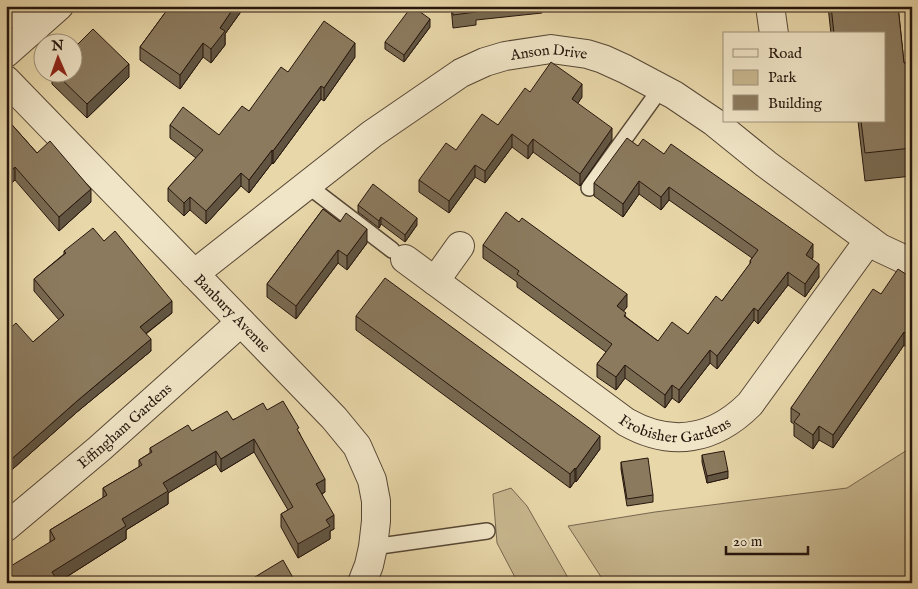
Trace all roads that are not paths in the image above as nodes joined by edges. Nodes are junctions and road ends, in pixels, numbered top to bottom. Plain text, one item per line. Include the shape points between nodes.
1 (7, 6) edge
2 (59, 6) edge
3 (770, 6) edge
4 (35, 27) junction
5 (774, 32) edge
6 (6, 52) edge
7 (6, 80) edge
8 (661, 88) junction
9 (723, 121) edge
10 (724, 122) edge
11 (738, 129) edge
12 (306, 185) junction
13 (589, 188) dead end
14 (869, 240) junction
15 (460, 246) dead end
16 (399, 254) joint
17 (912, 263) edge
18 (194, 274) junction
19 (435, 282) junction
20 (242, 322) junction
21 (6, 527) edge
22 (487, 531) dead end
23 (373, 546) junction
24 (362, 583) edge

1 - 4 street
2 - 4 street
3 - 5 street
4 - 6 street
7 - 18 street, Banbury Avenue
8 - 9 street, Anson Drive
8 - 12 street, Anson Drive via 587,54 551,49 505,56 461,73 439,87
8 - 13 lane
10 - 11 street, Anson Drive
11 - 14 street, Anson Drive
12 - 16 lane
12 - 18 street, Anson Drive
14 - 17 street, Anson Drive
14 - 19 street, Frobisher Gardens via 750,404 720,428 691,437 671,437 639,430
15 - 19 street
16 - 19 street, Frobisher Gardens
18 - 20 street, Banbury Avenue
20 - 21 street, Effingham Gardens
20 - 23 street, Banbury Avenue via 357,446 372,480 376,501
22 - 23 lane
23 - 24 street, Banbury Avenue via 370,565

